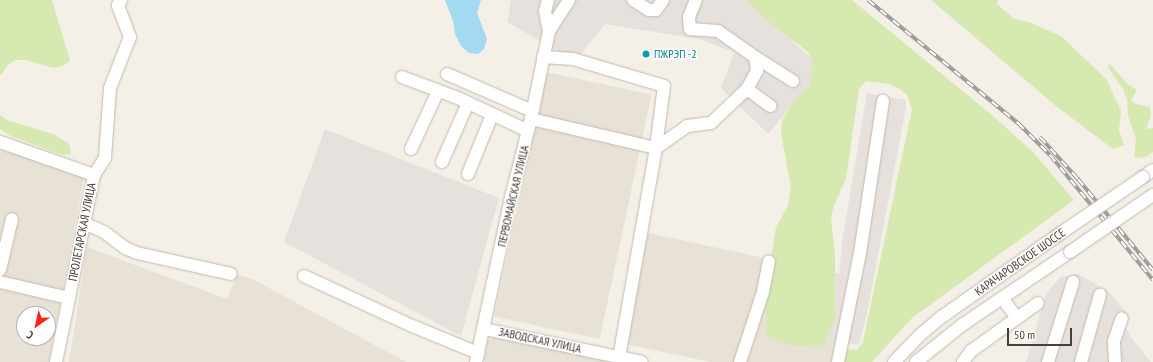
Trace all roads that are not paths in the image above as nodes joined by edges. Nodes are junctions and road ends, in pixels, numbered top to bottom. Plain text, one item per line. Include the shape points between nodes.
1 (121, 0) edge
2 (548, 0) edge
3 (569, 0) edge
4 (633, 0) edge
5 (663, 0) edge
6 (696, 0) edge
7 (549, 31) junction
8 (543, 57) junction
9 (755, 57) junction
10 (447, 74) dead end
11 (402, 77) dead end
12 (793, 81) dead end
13 (747, 89) junction
14 (438, 91) junction
15 (883, 101) dead end
16 (468, 103) junction
17 (770, 106) dead end
18 (492, 115) junction
19 (532, 115) junction
20 (528, 131) junction
21 (0, 142) edge
22 (656, 148) junction
23 (411, 149) dead end
24 (442, 162) dead end
25 (468, 174) dead end
26 (1148, 174) edge
27 (94, 175) junction
28 (1153, 195) edge
29 (12, 219) dead end
30 (84, 223) junction
31 (769, 262) dead end
32 (0, 270) edge
33 (231, 274) dead end
34 (304, 276) dead end
35 (0, 282) edge
36 (1073, 282) dead end
37 (1100, 296) dead end
38 (69, 298) junction
39 (1002, 298) junction
40 (1038, 303) dead end
41 (1016, 318) junction
42 (1122, 318) dead end
43 (484, 329) junction
44 (943, 340) junction
45 (477, 357) edge
46 (619, 357) junction
47 (56, 362) edge
48 (642, 362) edge
49 (740, 362) edge
50 (838, 362) edge
51 (894, 362) edge
52 (916, 362) edge
53 (931, 362) edge
54 (963, 362) edge
55 (1048, 362) edge
56 (1081, 362) edge
57 (1115, 362) edge

1 - 27 street, ПРОЛЕТАРСКАЯ УЛИЦА via 118,5 130,37 110,88 105,158
2 - 7 street via 545,11
3 - 7 street
4 - 5 street via 649,10 656,10
6 - 9 street via 689,17 690,29 718,31
7 - 8 street, ПЕРВОМАЙСКАЯ УЛИЦА
8 - 19 street, ПЕРВОМАЙСКАЯ УЛИЦА
8 - 22 street via 573,59 664,86
9 - 12 street
9 - 13 street via 757,71
10 - 19 street
11 - 14 street
13 - 17 street
13 - 22 street via 711,123 687,126
14 - 16 street
14 - 23 street
15 - 50 street via 860,253
16 - 18 street
16 - 24 street
18 - 20 street
18 - 25 street
19 - 20 street, ПЕРВОМАЙСКАЯ УЛИЦА
19 - 22 street
20 - 43 street, ПЕРВОМАЙСКАЯ УЛИЦА via 511,197
21 - 27 street
22 - 46 street
26 - 51 street, КАРАЧАРОВСКОЕ ШОССЕ, bridge via 942,316
27 - 30 street, ПРОЛЕТАРСКАЯ УЛИЦА
28 - 39 street, КАРАЧАРОВСКОЕ ШОССЕ, bridge
29 - 32 street
30 - 33 street via 104,232 136,253
30 - 38 street, ПРОЛЕТАРСКАЯ УЛИЦА
31 - 49 street via 763,292
34 - 45 street
35 - 38 street
36 - 55 street
37 - 56 street
38 - 47 street, ПРОЛЕТАРСКАЯ УЛИЦА
39 - 41 street
39 - 44 street, КАРАЧАРОВСКОЕ ШОССЕ
40 - 41 street
41 - 54 street via 971,351
42 - 57 street via 1114,341
43 - 45 street, ПЕРВОМАЙСКАЯ УЛИЦА
43 - 46 street, ЗАВОДСКАЯ УЛИЦА
44 - 52 street, КАРАЧАРОВСКОЕ ШОССЕ
44 - 53 street
46 - 48 street, ЗАВОДСКАЯ УЛИЦА

